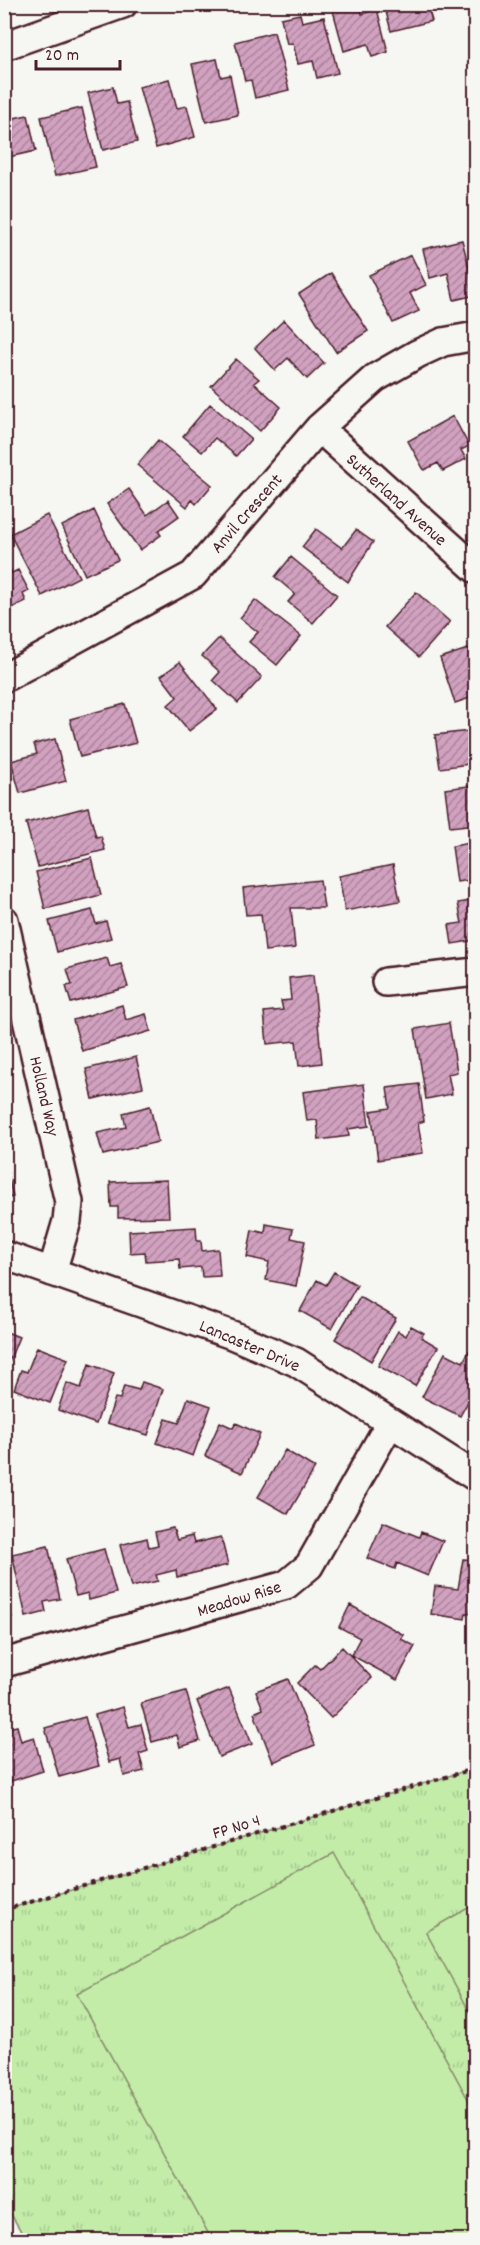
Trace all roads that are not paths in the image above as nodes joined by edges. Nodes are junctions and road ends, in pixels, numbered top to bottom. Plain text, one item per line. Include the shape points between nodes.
1 (123, 4) edge
2 (4, 46) edge
3 (476, 336) edge
4 (319, 428) junction
5 (476, 569) edge
6 (4, 678) edge
7 (4, 920) edge
8 (476, 972) edge
9 (386, 982) dead end
10 (4, 1255) edge
11 (52, 1272) junction
12 (390, 1423) junction
13 (476, 1477) edge
14 (4, 1663) edge

1 - 2 street
3 - 4 street, Anvil Crescent via 443,342 375,378
4 - 5 street, Sutherland Avenue
4 - 6 street, Anvil Crescent via 193,575
7 - 11 street, Holland Way via 69,1202
8 - 9 street
10 - 11 street, Lancaster Drive
11 - 12 street, Lancaster Drive via 232,1335 296,1362
12 - 13 street, Lancaster Drive
12 - 14 street, Meadow Rise via 309,1566 286,1585

